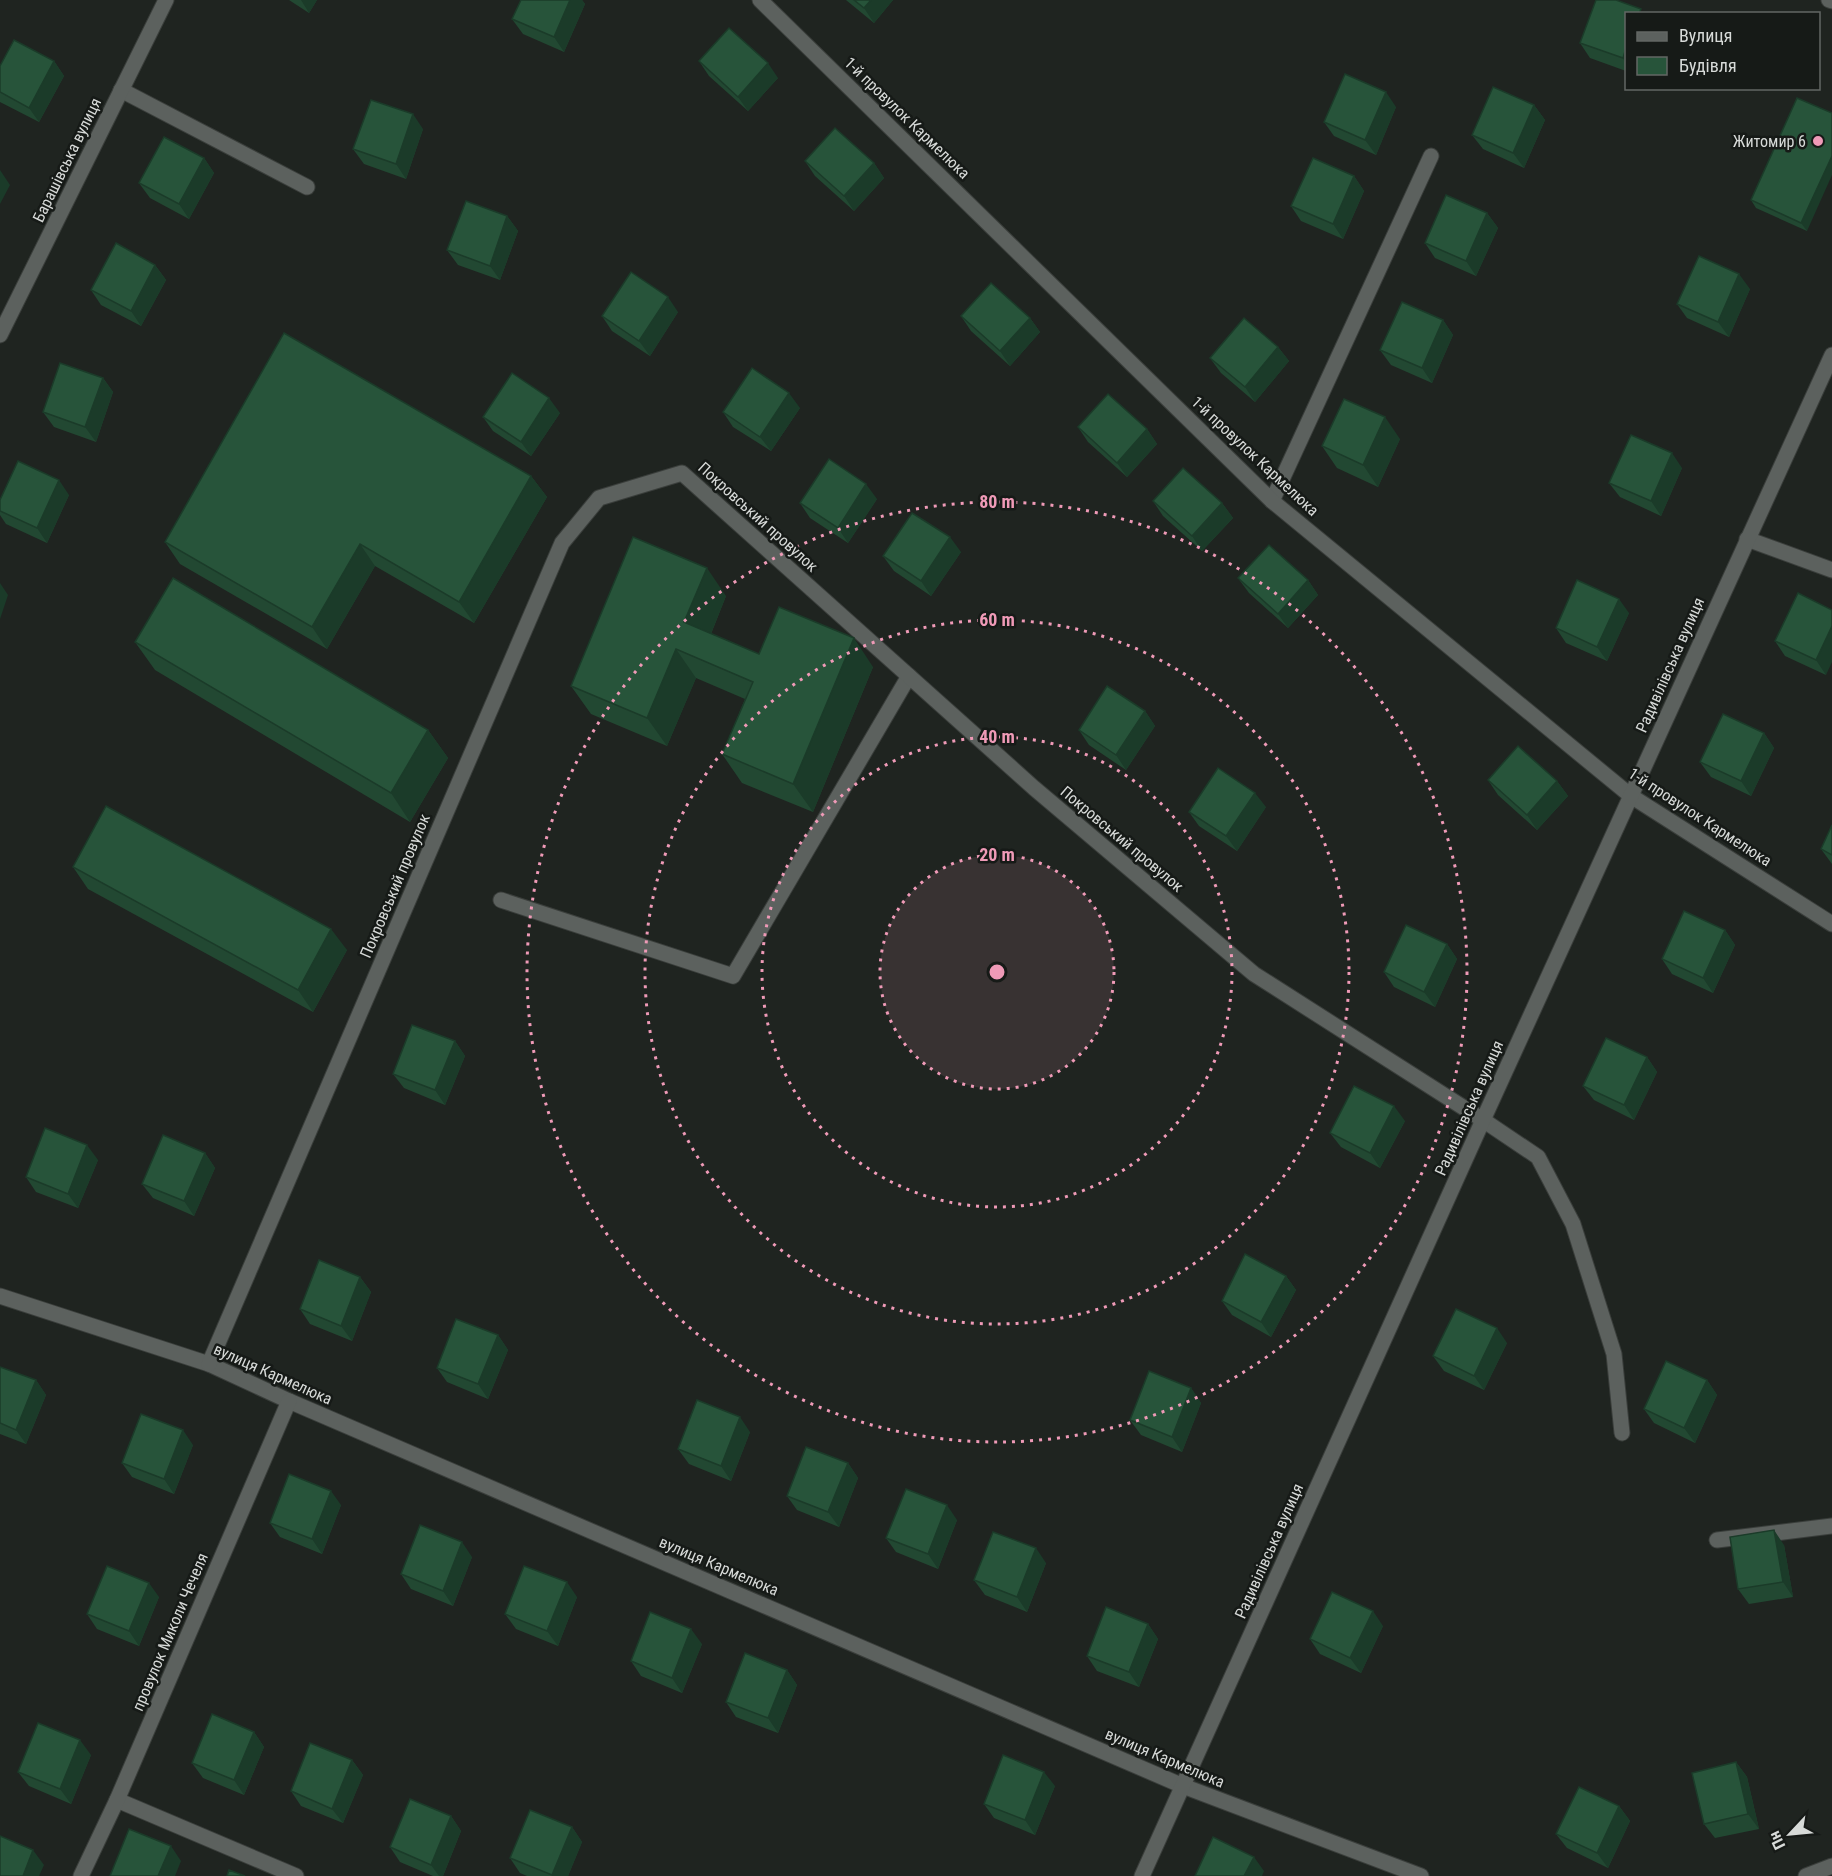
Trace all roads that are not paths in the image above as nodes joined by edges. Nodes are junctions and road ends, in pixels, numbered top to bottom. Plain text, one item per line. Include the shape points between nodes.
1 (166, 0) edge
2 (760, 0) edge
3 (121, 90) junction
4 (1431, 156) dead end
5 (307, 187) dead end
6 (0, 335) edge
7 (1832, 356) edge
8 (1272, 501) junction
9 (1747, 538) junction
10 (1832, 570) edge
11 (909, 676) junction
12 (1631, 796) junction
13 (501, 900) dead end
14 (1832, 924) edge
15 (1483, 1120) junction
16 (0, 1296) edge
17 (209, 1364) junction
18 (290, 1401) junction
19 (1622, 1433) dead end
20 (1832, 1526) edge
21 (1717, 1540) dead end
22 (1183, 1786) junction
23 (117, 1800) junction
24 (1832, 1866) edge
25 (81, 1876) edge
26 (296, 1876) edge
27 (1142, 1876) edge
28 (1421, 1876) edge
29 (1806, 1876) edge

1 - 3 street, Барашівська вулиця
2 - 8 street, 1-й провулок Кармелюка
3 - 5 street
3 - 6 street, Барашівська вулиця
4 - 8 street
7 - 9 street, Радивілівська вулиця
8 - 12 street, 1-й провулок Кармелюка
9 - 10 street
9 - 12 street, Радивілівська вулиця
11 - 13 street via 733,976
11 - 15 street, Покровський провулок via 1034,788 1254,974
11 - 17 street, Покровський провулок via 681,473 599,498 562,543
12 - 14 street, 1-й провулок Кармелюка
12 - 15 street, Радивілівська вулиця
15 - 19 street, Покровський провулок via 1538,1157 1573,1224 1614,1354
15 - 22 street, Радивілівська вулиця
16 - 17 street, вулиця Кармелюка
17 - 18 street, вулиця Кармелюка
18 - 22 street, вулиця Кармелюка
18 - 23 street, провулок Миколи Чечеля
20 - 21 street
22 - 27 street, Радивілівська вулиця
22 - 28 street, вулиця Кармелюка
23 - 25 street, провулок Миколи Чечеля
23 - 26 street
24 - 29 street

